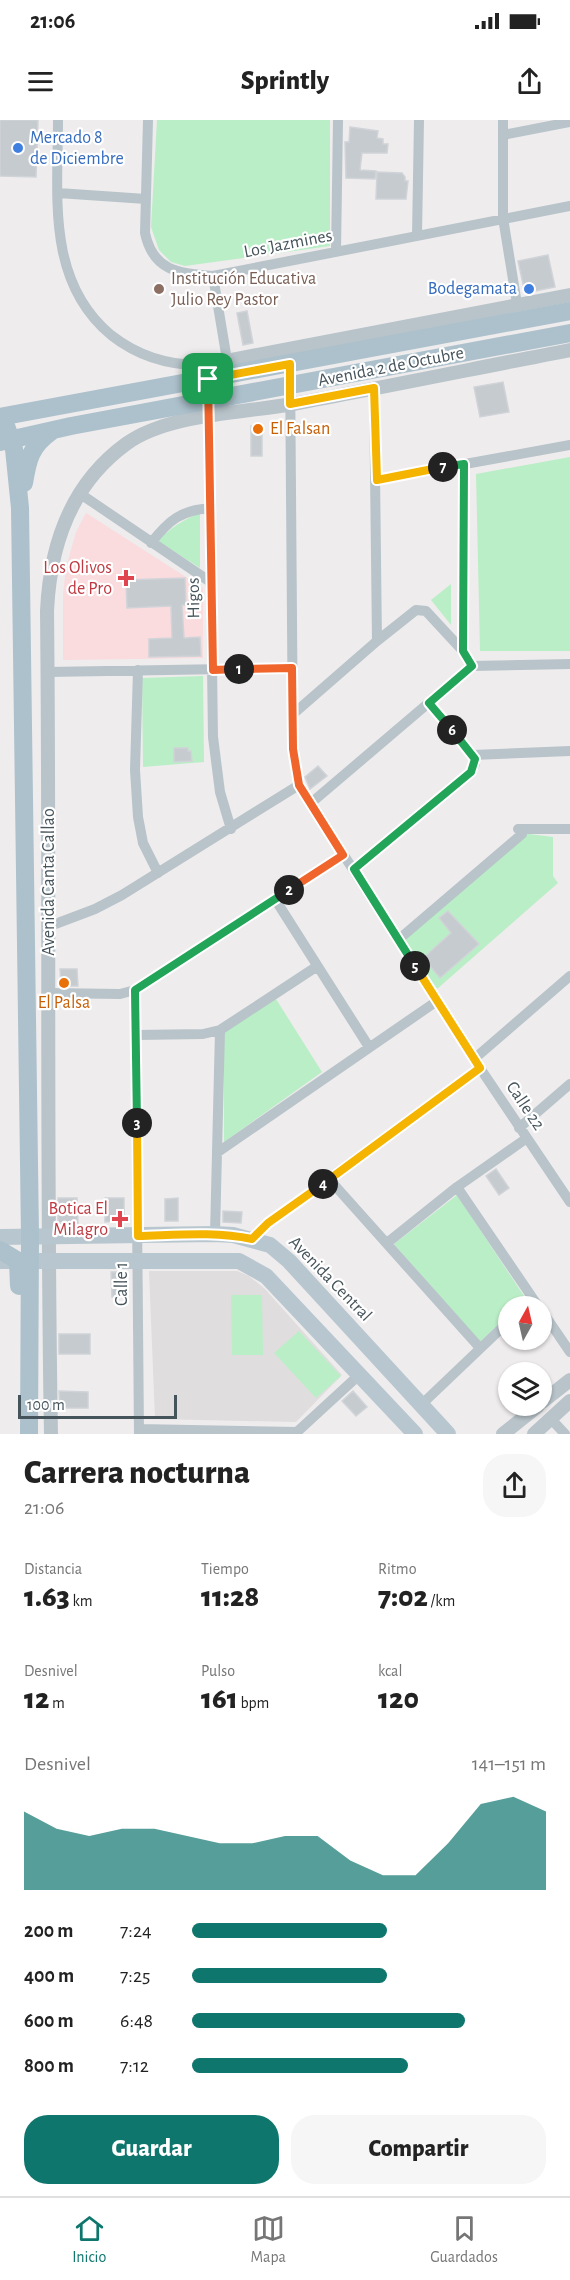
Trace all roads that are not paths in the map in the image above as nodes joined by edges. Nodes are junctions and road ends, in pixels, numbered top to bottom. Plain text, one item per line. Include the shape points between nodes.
1 (58, 120) edge
2 (148, 120) edge
3 (338, 120) edge
4 (419, 120) edge
5 (503, 120) edge
6 (570, 122) edge
7 (503, 135) junction
8 (58, 193) junction
9 (146, 199) junction
10 (570, 206) edge
11 (503, 218) junction
12 (417, 235) junction
13 (336, 251) junction
14 (213, 276) junction
15 (570, 295) edge
16 (517, 304) junction
17 (570, 311) edge
18 (570, 333) edge
19 (570, 350) edge
20 (227, 360) junction
21 (290, 364) junction
22 (207, 372) junction
23 (290, 386) junction
24 (374, 388) junction
25 (290, 404) junction
26 (209, 408) junction
27 (1, 415) edge
28 (52, 431) junction
29 (6, 441) edge
30 (570, 445) edge
31 (464, 464) junction
32 (377, 480) junction
33 (79, 493) junction
34 (20, 508) junction
35 (211, 508) junction
36 (152, 543) junction
37 (212, 582) junction
38 (377, 641) junction
39 (463, 651) junction
40 (570, 664) edge
41 (472, 666) junction
42 (292, 668) junction
43 (138, 669) junction
44 (213, 670) junction
45 (48, 672) junction
46 (429, 703) junction
47 (292, 715) junction
48 (570, 751) edge
49 (472, 755) junction
50 (299, 785) junction
51 (311, 803) junction
52 (231, 829) junction
53 (570, 829) edge
54 (343, 855) junction
55 (354, 869) junction
56 (158, 873) junction
57 (275, 899) junction
58 (50, 926) junction
59 (398, 940) junction
60 (316, 967) junction
61 (570, 976) edge
62 (135, 990) junction
63 (48, 993) junction
64 (437, 1001) junction
65 (220, 1030) junction
66 (137, 1035) junction
67 (369, 1047) junction
68 (477, 1064) junction
69 (570, 1084) edge
70 (519, 1128) junction
71 (527, 1138) junction
72 (218, 1152) junction
73 (329, 1179) junction
74 (457, 1187) junction
75 (568, 1194) edge
76 (215, 1234) junction
77 (39, 1236) junction
78 (138, 1236) junction
79 (0, 1237) edge
80 (252, 1239) junction
81 (387, 1243) junction
82 (0, 1250) edge
83 (139, 1260) junction
84 (24, 1261) edge
85 (527, 1296) edge
86 (552, 1326) edge
87 (498, 1331) edge
88 (480, 1348) junction
89 (570, 1352) edge
90 (359, 1375) junction
91 (570, 1380) edge
92 (552, 1394) edge
93 (570, 1401) edge
94 (421, 1405) junction
95 (526, 1416) edge
96 (551, 1419) junction
97 (139, 1432) edge
98 (216, 1432) edge
99 (298, 1433) edge
100 (29, 1434) edge
101 (51, 1434) edge
102 (415, 1434) edge
103 (448, 1434) edge
104 (503, 1434) edge
105 (534, 1434) edge
106 (565, 1434) edge

1 - 8 street
2 - 9 street, Los Jazmines
3 - 13 street
4 - 12 street
5 - 7 street
6 - 7 street
7 - 11 street
8 - 9 street
8 - 22 street via 59,230 67,274 83,306 124,345 152,359
9 - 14 street, Los Jazmines via 149,251 165,266 185,274
10 - 11 street, Los Jazmines
11 - 12 street, Los Jazmines
11 - 16 street
12 - 13 street, Los Jazmines
13 - 14 street, Los Jazmines
14 - 20 street
15 - 16 street, Avenida 2 de Octubre
16 - 20 street, Avenida 2 de Octubre
17 - 21 main road, Avenida 2 de Octubre
18 - 23 main road, Avenida 2 de Octubre
19 - 24 street, Avenida 2 de Octubre
20 - 22 street
21 - 22 main road, Avenida 2 de Octubre
21 - 23 street
22 - 26 street, Higos
22 - 27 main road, Avenida 2 de Octubre
23 - 25 street
23 - 26 main road, Avenida 2 de Octubre
24 - 25 street, Avenida 2 de Octubre
24 - 32 street
25 - 26 street, Avenida 2 de Octubre
25 - 42 street
26 - 28 main road, Avenida 2 de Octubre
26 - 33 street, Avenida Canta Callao via 127,443 107,459
26 - 35 street, Higos
27 - 29 main road, Avenida Canta Callao
28 - 29 main road, Avenida 2 de Octubre
28 - 34 main road via 41,439 27,463
29 - 34 main road, Avenida Canta Callao via 18,476
30 - 31 street
31 - 32 street
31 - 39 street
32 - 38 street
33 - 36 street
33 - 45 street, Avenida Canta Callao via 59,535 52,562 47,611
34 - 77 main road, Avenida Canta Callao
35 - 36 street via 178,515
35 - 37 street, Higos
36 - 37 street
37 - 44 street, Higos
38 - 39 street via 421,609
38 - 47 street
39 - 41 street
40 - 41 street
41 - 46 street
42 - 44 street
42 - 47 street
43 - 44 street
43 - 45 street
43 - 56 street via 138,817 143,843
44 - 52 street, Higos via 215,761
45 - 58 street, Avenida Canta Callao
46 - 49 street
46 - 51 street
47 - 50 street
48 - 49 street
49 - 55 street via 475,764 471,772
50 - 51 street, Calle 22
50 - 52 street
51 - 54 street, Calle 22
52 - 56 street
53 - 59 street via 520,832
54 - 55 street, Calle 22
54 - 57 street
55 - 59 street, Calle 22
56 - 58 street via 95,909
57 - 60 street
57 - 62 street
58 - 63 street, Avenida Canta Callao
59 - 64 street, Calle 22
60 - 65 street
60 - 67 street
61 - 68 street
62 - 63 street via 120,994
62 - 66 street, Calle 1
63 - 77 street, Avenida Canta Callao
64 - 67 street
64 - 68 street, Calle 22
65 - 66 street
65 - 72 street
66 - 78 street, Calle 1
67 - 72 street
68 - 70 street, Calle 22
68 - 73 street
69 - 70 street
70 - 71 street, Calle 22
71 - 74 street
71 - 75 street, Calle 22
72 - 76 street
73 - 80 street
73 - 81 street
74 - 81 street
74 - 85 street
76 - 78 main road, Avenida Central
76 - 80 main road, Avenida Central
77 - 78 main road, Avenida Central
77 - 79 main road, Avenida Central
77 - 84 main road, Avenida Canta Callao
78 - 83 street, Calle 1
80 - 94 main road, Avenida Central via 270,1245 289,1262
81 - 88 street
82 - 84 main road
83 - 84 main road
83 - 90 main road via 239,1261 266,1276
83 - 97 street, Calle 1
84 - 100 main road, Avenida Canta Callao
84 - 101 street, Avenida Canta Callao
86 - 89 street
87 - 88 street
88 - 94 street
90 - 99 street
90 - 102 main road
91 - 92 street
93 - 96 street
94 - 103 main road, Avenida Central
95 - 104 street
96 - 105 street
96 - 106 street
97 - 98 street
98 - 99 street

